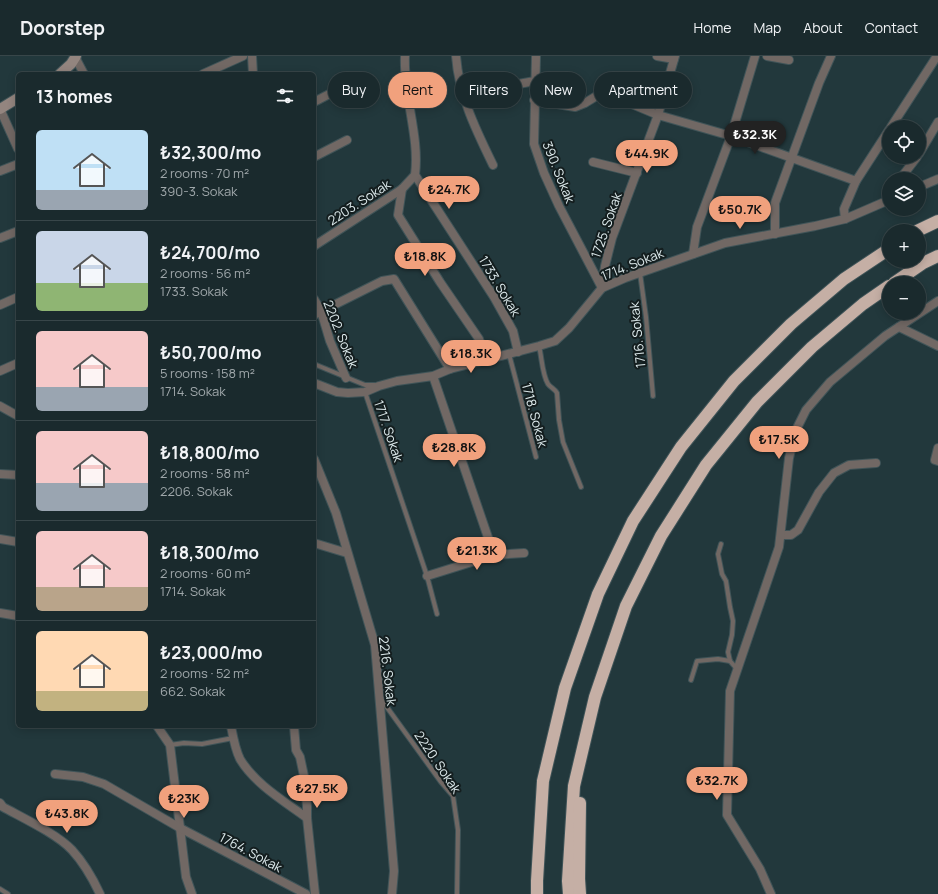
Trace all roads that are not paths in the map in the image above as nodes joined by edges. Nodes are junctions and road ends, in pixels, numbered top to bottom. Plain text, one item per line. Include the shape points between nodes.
1 (243, 56) edge
2 (252, 56) edge
3 (405, 56) edge
4 (456, 56) edge
5 (536, 56) edge
6 (656, 56) edge
7 (755, 56) edge
8 (767, 56) edge
9 (831, 56) edge
10 (937, 56) edge
11 (76, 57) edge
12 (674, 57) edge
13 (789, 60) dead end
14 (64, 72) edge
15 (83, 72) edge
16 (207, 72) edge
17 (254, 72) edge
18 (458, 72) edge
19 (535, 72) edge
20 (328, 94) edge
21 (16, 99) edge
22 (316, 101) edge
23 (586, 102) edge
24 (468, 108) edge
25 (534, 108) edge
26 (0, 109) edge
27 (658, 115) junction
28 (896, 120) edge
29 (938, 122) edge
30 (731, 136) junction
31 (347, 140) dead end
32 (882, 141) edge
33 (926, 142) edge
34 (16, 145) edge
35 (316, 156) edge
36 (792, 157) junction
37 (593, 162) dead end
38 (912, 164) edge
39 (16, 165) edge
40 (493, 165) dead end
41 (0, 171) edge
42 (905, 172) edge
43 (637, 173) junction
44 (415, 175) junction
45 (938, 179) edge
46 (856, 181) junction
47 (926, 184) edge
48 (402, 189) junction
49 (882, 202) edge
50 (845, 219) junction
51 (938, 220) edge
52 (926, 226) edge
53 (16, 232) edge
54 (775, 234) junction
55 (0, 238) edge
56 (316, 245) edge
57 (882, 253) edge
58 (694, 254) junction
59 (938, 256) edge
60 (640, 272) junction
61 (904, 276) edge
62 (602, 288) junction
63 (882, 291) edge
64 (16, 298) edge
65 (938, 302) edge
66 (0, 305) edge
67 (317, 313) edge
68 (899, 327) junction
69 (539, 346) junction
70 (938, 346) edge
71 (518, 352) junction
72 (509, 354) junction
73 (486, 360) junction
74 (16, 364) edge
75 (316, 365) edge
76 (450, 369) junction
77 (0, 371) edge
78 (433, 376) junction
79 (346, 378) junction
80 (316, 385) edge
81 (380, 386) junction
82 (365, 392) junction
83 (653, 396) dead end
84 (0, 406) edge
85 (16, 412) edge
86 (938, 448) edge
87 (536, 457) dead end
88 (938, 461) edge
89 (876, 463) dead end
90 (316, 470) edge
91 (0, 474) edge
92 (16, 475) edge
93 (581, 487) dead end
94 (781, 535) junction
95 (0, 539) edge
96 (16, 542) edge
97 (316, 544) edge
98 (721, 544) dead end
99 (347, 553) junction
100 (524, 553) dead end
101 (494, 555) junction
102 (427, 576) junction
103 (0, 613) edge
104 (437, 614) dead end
105 (16, 616) edge
106 (730, 661) junction
107 (738, 670) junction
108 (690, 680) dead end
109 (594, 697) junction
110 (380, 698) junction
111 (158, 728) edge
112 (232, 728) edge
113 (294, 728) edge
114 (233, 738) junction
115 (170, 745) junction
116 (55, 774) dead end
117 (543, 781) junction
118 (0, 803) edge
119 (307, 818) junction
120 (180, 828) junction
121 (0, 889) edge
122 (8, 894) edge
123 (100, 894) edge
124 (192, 894) edge
125 (306, 894) edge
126 (315, 894) edge
127 (392, 894) edge
128 (457, 894) edge
129 (532, 894) edge
130 (537, 894) edge
131 (569, 894) edge
132 (580, 894) edge
133 (771, 894) edge

1 - 16 street
2 - 17 street
3 - 44 street
4 - 18 street
5 - 19 street, 390. Sokak
6 - 12 street
7 - 30 street
8 - 13 street
9 - 36 street
10 - 28 street
11 - 14 street
11 - 15 street
12 - 27 street, 1725. Sokak
20 - 22 street
21 - 26 street
23 - 27 street via 603,92
24 - 40 street
25 - 62 street, 390. Sokak via 534,144 544,173
26 - 34 street
27 - 30 street
27 - 43 street, 1725. Sokak
29 - 33 street
30 - 36 street
30 - 58 street via 697,227
31 - 35 street
32 - 46 street
36 - 46 street
36 - 54 street via 775,203
37 - 43 street
38 - 42 street
39 - 41 street
43 - 62 street, 1725. Sokak via 612,238
44 - 48 street, 2203. Sokak
44 - 71 street, 1733. Sokak via 494,297 513,331
45 - 47 street
46 - 50 street via 844,209
48 - 56 street, 2203. Sokak
48 - 73 street via 398,215 479,339
49 - 50 street, 1714. Sokak
50 - 54 street, 1714. Sokak
51 - 52 highway
53 - 55 street
54 - 58 street, 1714. Sokak via 726,243
57 - 117 highway via 844,279 791,324 734,381 680,447 633,521 598,594 565,688
58 - 60 street, 1714. Sokak
59 - 61 highway
60 - 62 street, 1714. Sokak
60 - 83 lane, 1716. Sokak
62 - 69 street, 1714. Sokak via 555,341
63 - 109 highway via 812,347 757,402 706,465 661,536 626,606
64 - 66 street
65 - 68 street
67 - 76 street via 382,281 394,279
67 - 79 street, 2202. Sokak
68 - 70 street
68 - 94 street via 830,382 806,410 796,430 789,458
69 - 71 street, 1714. Sokak
69 - 93 lane via 549,386 557,393 563,442
71 - 72 street, 1714. Sokak
72 - 73 street, 1714. Sokak
72 - 87 lane, 1718. Sokak
73 - 76 street, 1714. Sokak
74 - 77 street
75 - 79 lane, 1714. Sokak
76 - 78 street, 1714. Sokak
78 - 81 street, 1714. Sokak
78 - 101 street
79 - 81 lane, 1714. Sokak via 365,385
80 - 82 street, 1714. Sokak via 337,392
81 - 82 street, 1714. Sokak
82 - 102 lane, 1717. Sokak
84 - 85 street
86 - 88 street via 935,460
89 - 94 street via 854,464 838,470 819,492 798,530
90 - 99 street, 2216. Sokak via 336,513
91 - 92 street
94 - 107 street
95 - 96 street
97 - 99 street
98 - 106 lane via 718,554 734,621 728,652
99 - 110 street, 2216. Sokak via 375,645
100 - 101 street
101 - 102 street
102 - 104 lane, 1717. Sokak
103 - 105 street
106 - 107 lane
106 - 108 lane via 697,661
107 - 133 street via 730,692 726,815 760,869
109 - 131 highway via 574,786
109 - 132 highway via 581,789 578,879
110 - 127 street, 2216. Sokak via 394,871
110 - 128 lane, 2220. Sokak via 453,796 458,830
111 - 115 street
112 - 114 street
113 - 119 street via 296,750 304,776
114 - 115 lane via 202,744
114 - 119 street via 240,758 252,773 268,790
115 - 120 street
116 - 120 street, 1764. Sokak via 83,777 104,784
117 - 129 highway via 531,881
117 - 130 highway
118 - 123 street via 50,833 71,849
119 - 126 street
120 - 124 street via 186,877
120 - 125 street, 1764. Sokak
121 - 122 lane

